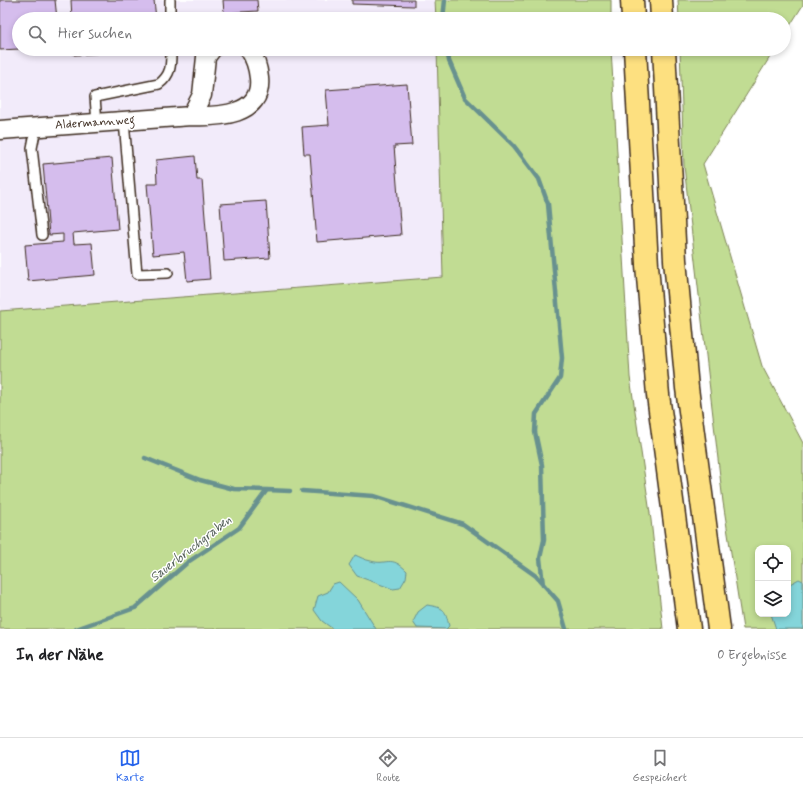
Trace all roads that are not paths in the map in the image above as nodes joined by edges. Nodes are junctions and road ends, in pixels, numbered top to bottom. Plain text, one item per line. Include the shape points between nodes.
1 (170, 0) edge
2 (632, 0) edge
3 (661, 0) edge
4 (170, 12) edge
5 (633, 12) edge
6 (662, 12) edge
7 (171, 56) edge
8 (207, 56) edge
9 (254, 56) edge
10 (635, 56) edge
11 (664, 56) edge
12 (191, 116) junction
13 (124, 121) junction
14 (97, 123) junction
15 (36, 128) junction
16 (0, 130) edge
17 (42, 235) dead end
18 (168, 273) dead end
19 (689, 629) edge
20 (719, 629) edge

1 - 4 lane
2 - 5 highway
3 - 6 highway
7 - 14 lane via 171,68 160,84 95,97
8 - 12 street via 202,95
9 - 12 street, Aldermannweg via 259,77 258,94 253,102 245,109 226,115
10 - 19 highway via 647,265 658,395
11 - 20 highway via 675,267 687,388
12 - 13 street, Aldermannweg
13 - 14 street, Aldermannweg
13 - 18 lane via 137,274
14 - 15 street, Aldermannweg
15 - 16 street, Aldermannweg
15 - 17 lane via 32,148

